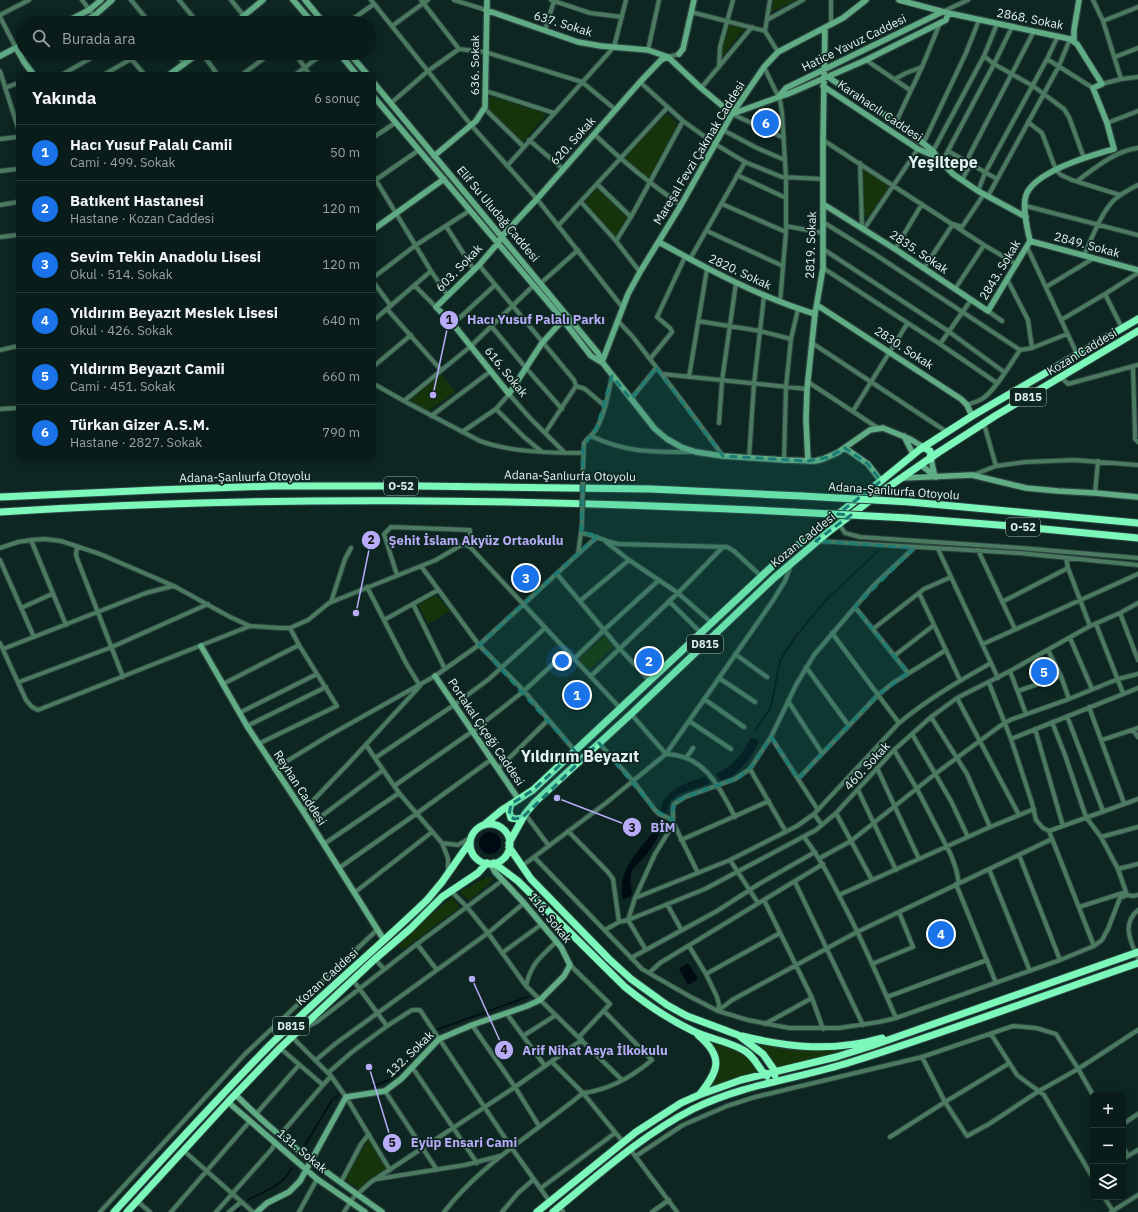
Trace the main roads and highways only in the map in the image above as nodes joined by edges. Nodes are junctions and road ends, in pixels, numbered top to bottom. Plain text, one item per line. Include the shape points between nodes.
1 (1138, 319) edge
2 (1138, 331) edge
3 (918, 450) junction
4 (931, 459) junction
5 (920, 465) junction
6 (0, 497) edge
7 (0, 512) edge
8 (1138, 523) edge
9 (1138, 538) edge
10 (511, 804) junction
11 (523, 816) junction
12 (484, 825) junction
13 (470, 840) junction
14 (509, 845) junction
15 (491, 863) junction
16 (1137, 955) edge
17 (1138, 963) edge
18 (930, 1025) junction
19 (694, 1031) junction
20 (738, 1035) junction
21 (775, 1071) junction
22 (764, 1074) junction
23 (778, 1080) junction
24 (699, 1095) junction
25 (561, 1209) edge
26 (114, 1212) edge
27 (127, 1212) edge
28 (537, 1212) edge
29 (552, 1212) edge

1 - 3 highway, Kozan Caddesi / D815
2 - 4 highway, Kozan Caddesi / D815
3 - 4 highway via 930,451
3 - 5 highway via 915,459
3 - 10 highway, Kozan Caddesi / D815 via 781,558 533,790
4 - 5 highway, Kozan Caddesi / D815
5 - 11 highway, Kozan Caddesi / D815 via 792,561 542,795
6 - 8 highway, Adana-Şanlıurfa Otoyolu / O-52, bridge via 257,487 651,489 910,502
7 - 9 highway, O-52, bridge via 154,505 419,500 652,505 908,518
10 - 11 highway via 511,818
10 - 12 highway, Kozan Caddesi / D815
11 - 14 highway, Kozan Caddesi / D815
12 - 13 highway via 473,832
12 - 14 highway via 494,824 501,828 506,833
13 - 15 highway via 474,855 479,860
13 - 26 highway, Kozan Caddesi / D815 via 448,875 427,900 265,1051
14 - 15 highway via 504,856
14 - 20 highway via 537,885 631,979 680,1012
15 - 19 highway via 518,881 625,987 655,1009
15 - 27 highway, Kozan Caddesi / D815 via 442,897 280,1048
16 - 18 highway
17 - 23 highway via 871,1056
18 - 20 highway via 876,1040 826,1048 783,1045
18 - 21 highway via 836,1057
19 - 22 highway via 744,1051 758,1063
19 - 24 highway via 708,1044 715,1059 715,1073
20 - 21 highway via 763,1054
21 - 22 highway
21 - 23 highway
22 - 23 highway
22 - 24 highway
23 - 25 highway via 737,1091 694,1109 663,1126 630,1149
24 - 28 highway via 667,1111 623,1142
25 - 29 highway

